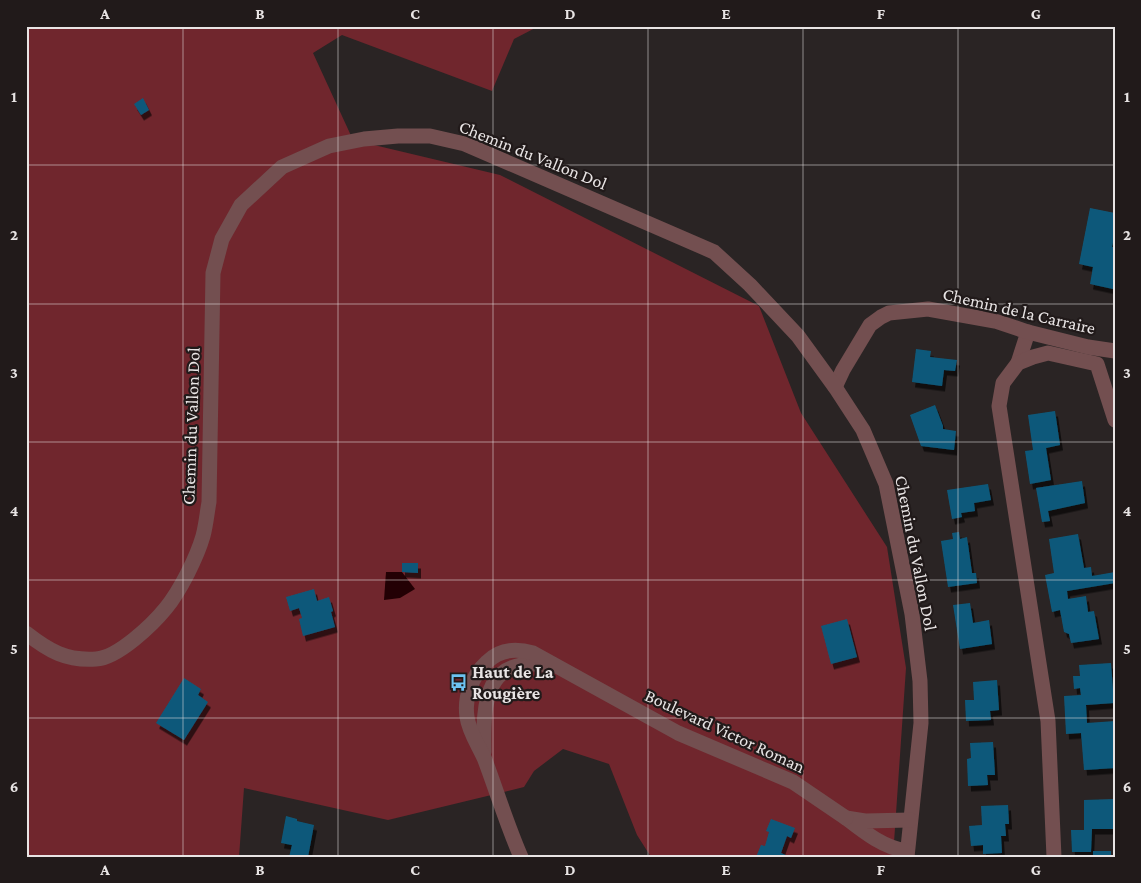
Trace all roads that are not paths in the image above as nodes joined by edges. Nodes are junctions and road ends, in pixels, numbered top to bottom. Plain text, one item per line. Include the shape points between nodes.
1 (1028, 332) junction
2 (1115, 351) edge
3 (1018, 364) junction
4 (835, 387) junction
5 (1115, 420) edge
6 (26, 633) edge
7 (846, 818) junction
8 (910, 820) junction
9 (907, 854) edge
10 (520, 857) edge
11 (1054, 857) edge

1 - 2 street, Chemin de la Carraire
1 - 3 street
1 - 4 street, Chemin de la Carraire via 995,321 928,309 889,314 870,324
3 - 5 street via 1048,353 1097,364
3 - 11 street via 1003,383 999,406 1048,721
4 - 6 street, Chemin du Vallon Dol via 798,336 714,252 464,144 430,136 398,136 329,146 282,167 241,205 222,239 213,273 209,502 202,537 187,574 167,607 122,649 98,659 69,658 45,648
4 - 8 street, Chemin du Vallon Dol via 863,430 886,484 912,614 921,723
7 - 8 street, Boulevard Victor Roman via 873,822
7 - 9 street, Boulevard Victor Roman via 880,842
7 - 10 street, Boulevard Victor Roman via 793,782 678,733 558,667 522,664 504,671 495,679 488,692 483,726 484,758
8 - 9 street, Chemin du Vallon Dol

